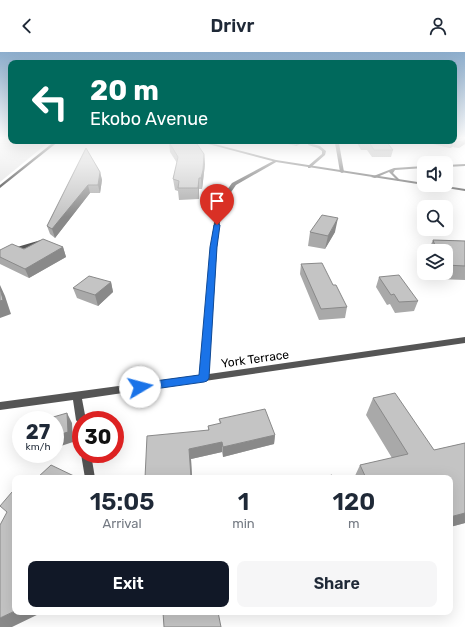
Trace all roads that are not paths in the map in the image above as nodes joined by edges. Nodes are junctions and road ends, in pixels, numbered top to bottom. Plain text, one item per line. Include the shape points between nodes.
1 (29, 164) edge
2 (271, 164) edge
3 (292, 164) edge
4 (313, 164) edge
5 (341, 164) edge
6 (465, 165) edge
7 (453, 166) edge
8 (310, 167) junction
9 (417, 167) edge
10 (394, 169) junction
11 (342, 172) junction
12 (373, 177) junction
13 (398, 180) junction
14 (417, 183) edge
15 (0, 187) edge
16 (453, 188) edge
17 (465, 190) edge
18 (41, 242) edge
19 (0, 254) edge
20 (465, 340) edge
21 (204, 378) junction
22 (77, 396) junction
23 (0, 406) edge
24 (80, 411) edge
25 (88, 463) edge
26 (90, 475) edge

1 - 15 main road
2 - 21 street via 234,184 222,201 214,247
3 - 8 street
4 - 8 street
5 - 11 street
6 - 7 street
8 - 11 street
9 - 10 street
10 - 12 street
10 - 13 street via 391,173
11 - 12 street
12 - 13 street
13 - 14 street
16 - 17 street
18 - 19 street
20 - 21 street, York Terrace
21 - 22 street, York Terrace
22 - 23 street, York Terrace
22 - 24 street
25 - 26 street

